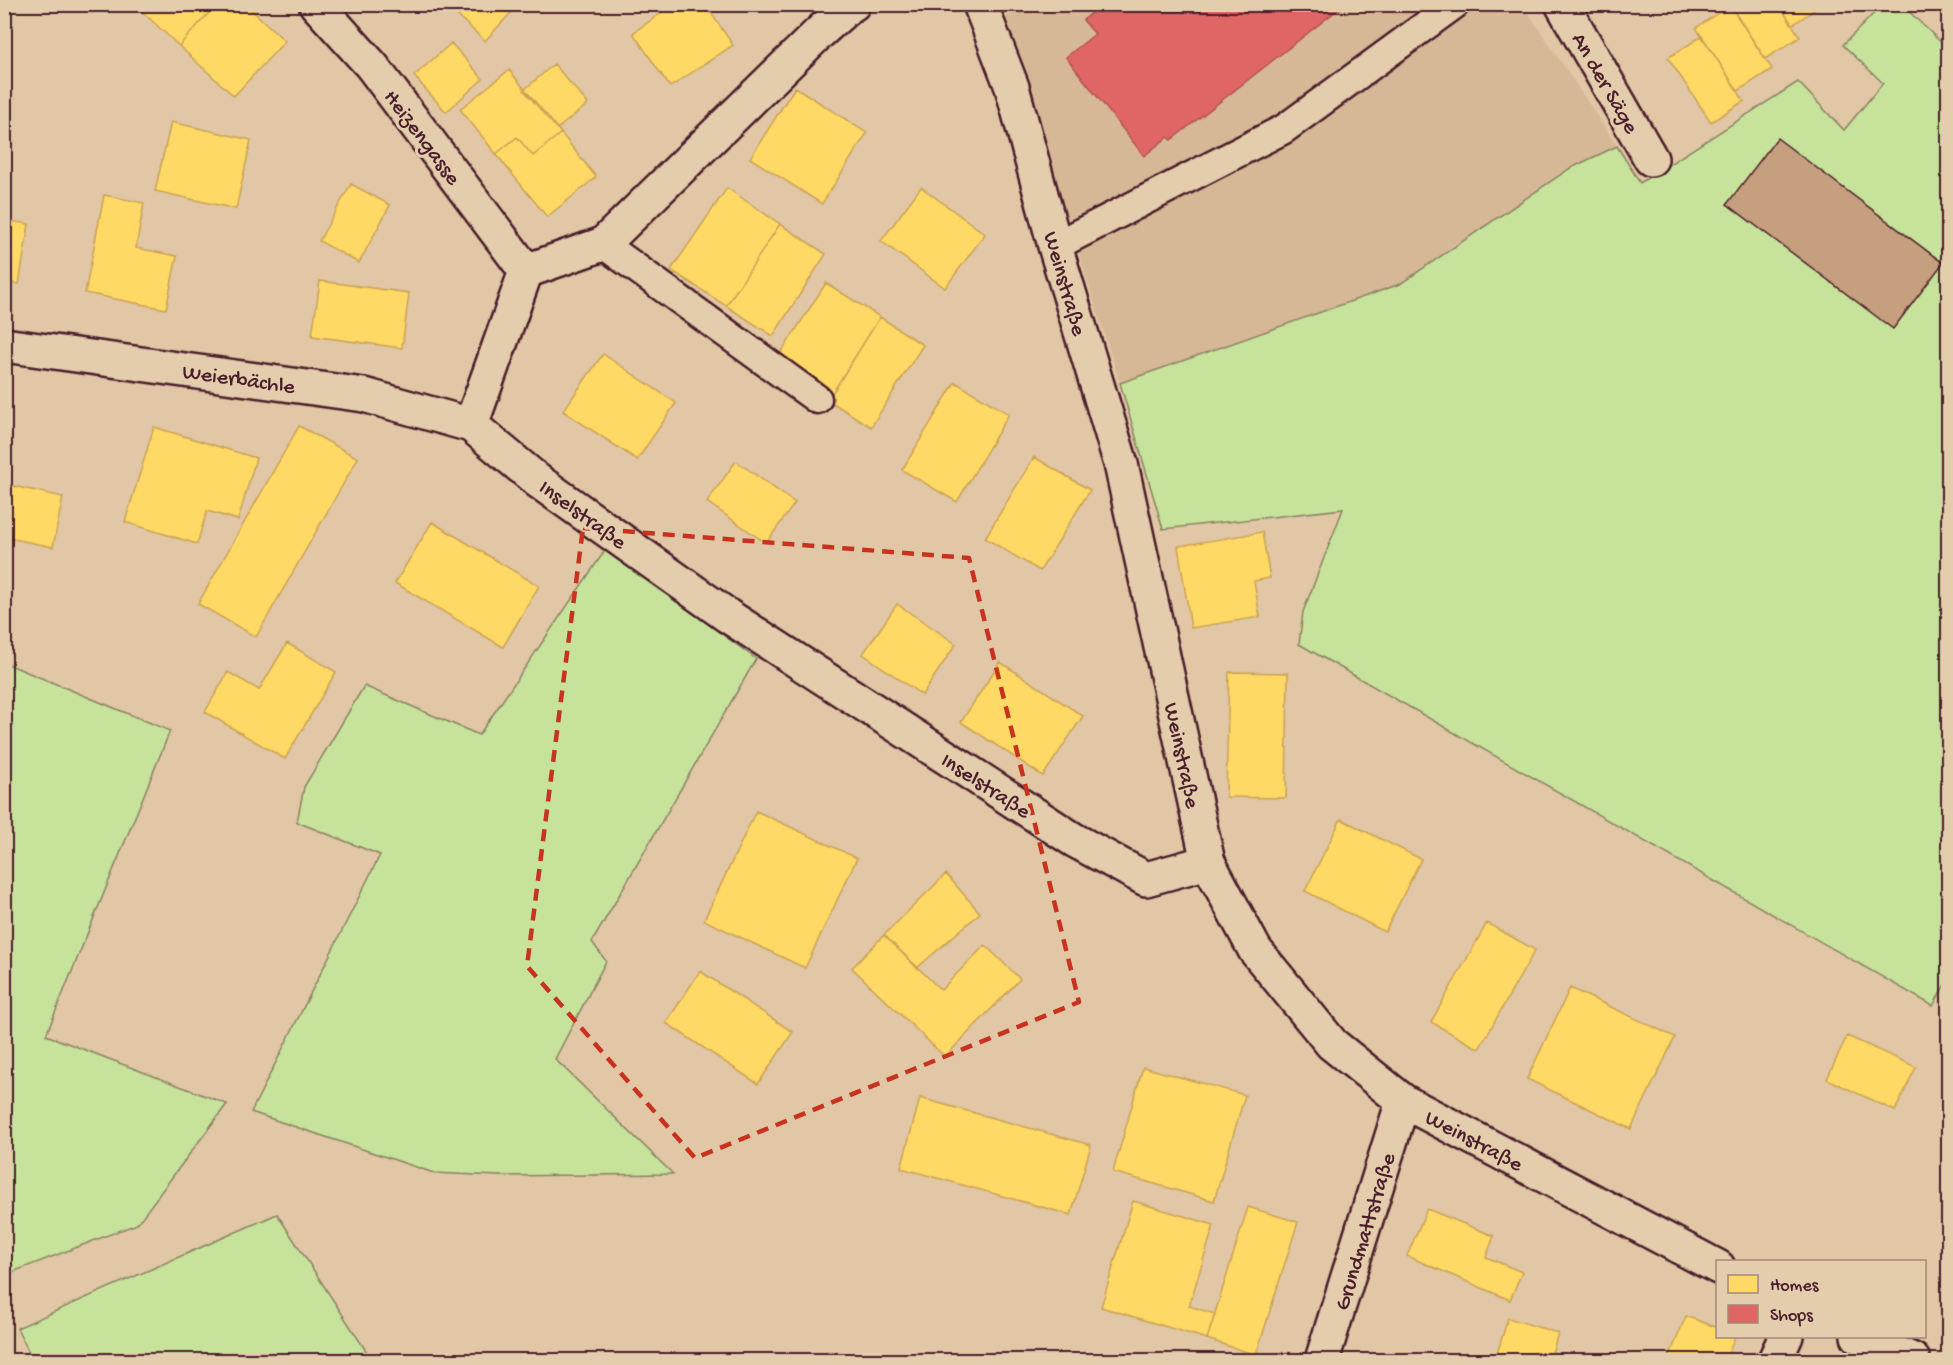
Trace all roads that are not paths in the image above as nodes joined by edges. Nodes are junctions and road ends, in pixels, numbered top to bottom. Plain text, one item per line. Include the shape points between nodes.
1 (316, 4) edge
2 (853, 4) edge
3 (980, 4) edge
4 (1455, 4) edge
5 (1562, 4) edge
6 (1651, 159) dead end
7 (603, 244) junction
8 (1055, 246) junction
9 (526, 272) junction
10 (4, 345) edge
11 (817, 399) dead end
12 (471, 425) junction
13 (1208, 862) junction
14 (1403, 1101) junction
15 (1716, 1266) edge
16 (1785, 1338) edge
17 (1863, 1338) edge
18 (1322, 1360) edge
19 (1775, 1360) edge
20 (1913, 1360) edge

1 - 9 street, Heizengasse via 372,66
2 - 7 street
3 - 8 street, Weinstraße via 1012,87
4 - 8 lane via 1284,129
5 - 6 street, An der Säge
7 - 9 street
7 - 11 lane
8 - 13 street, Weinstraße via 1121,464
9 - 12 street
10 - 12 street, Weierbächle via 364,394
12 - 13 street, Inselstraße via 538,481 728,616 1074,840 1146,879
13 - 14 street, Weinstraße via 1255,950 1332,1044
14 - 15 street, Weinstraße
14 - 18 street, Grundmattstraße
16 - 19 street
17 - 20 street

